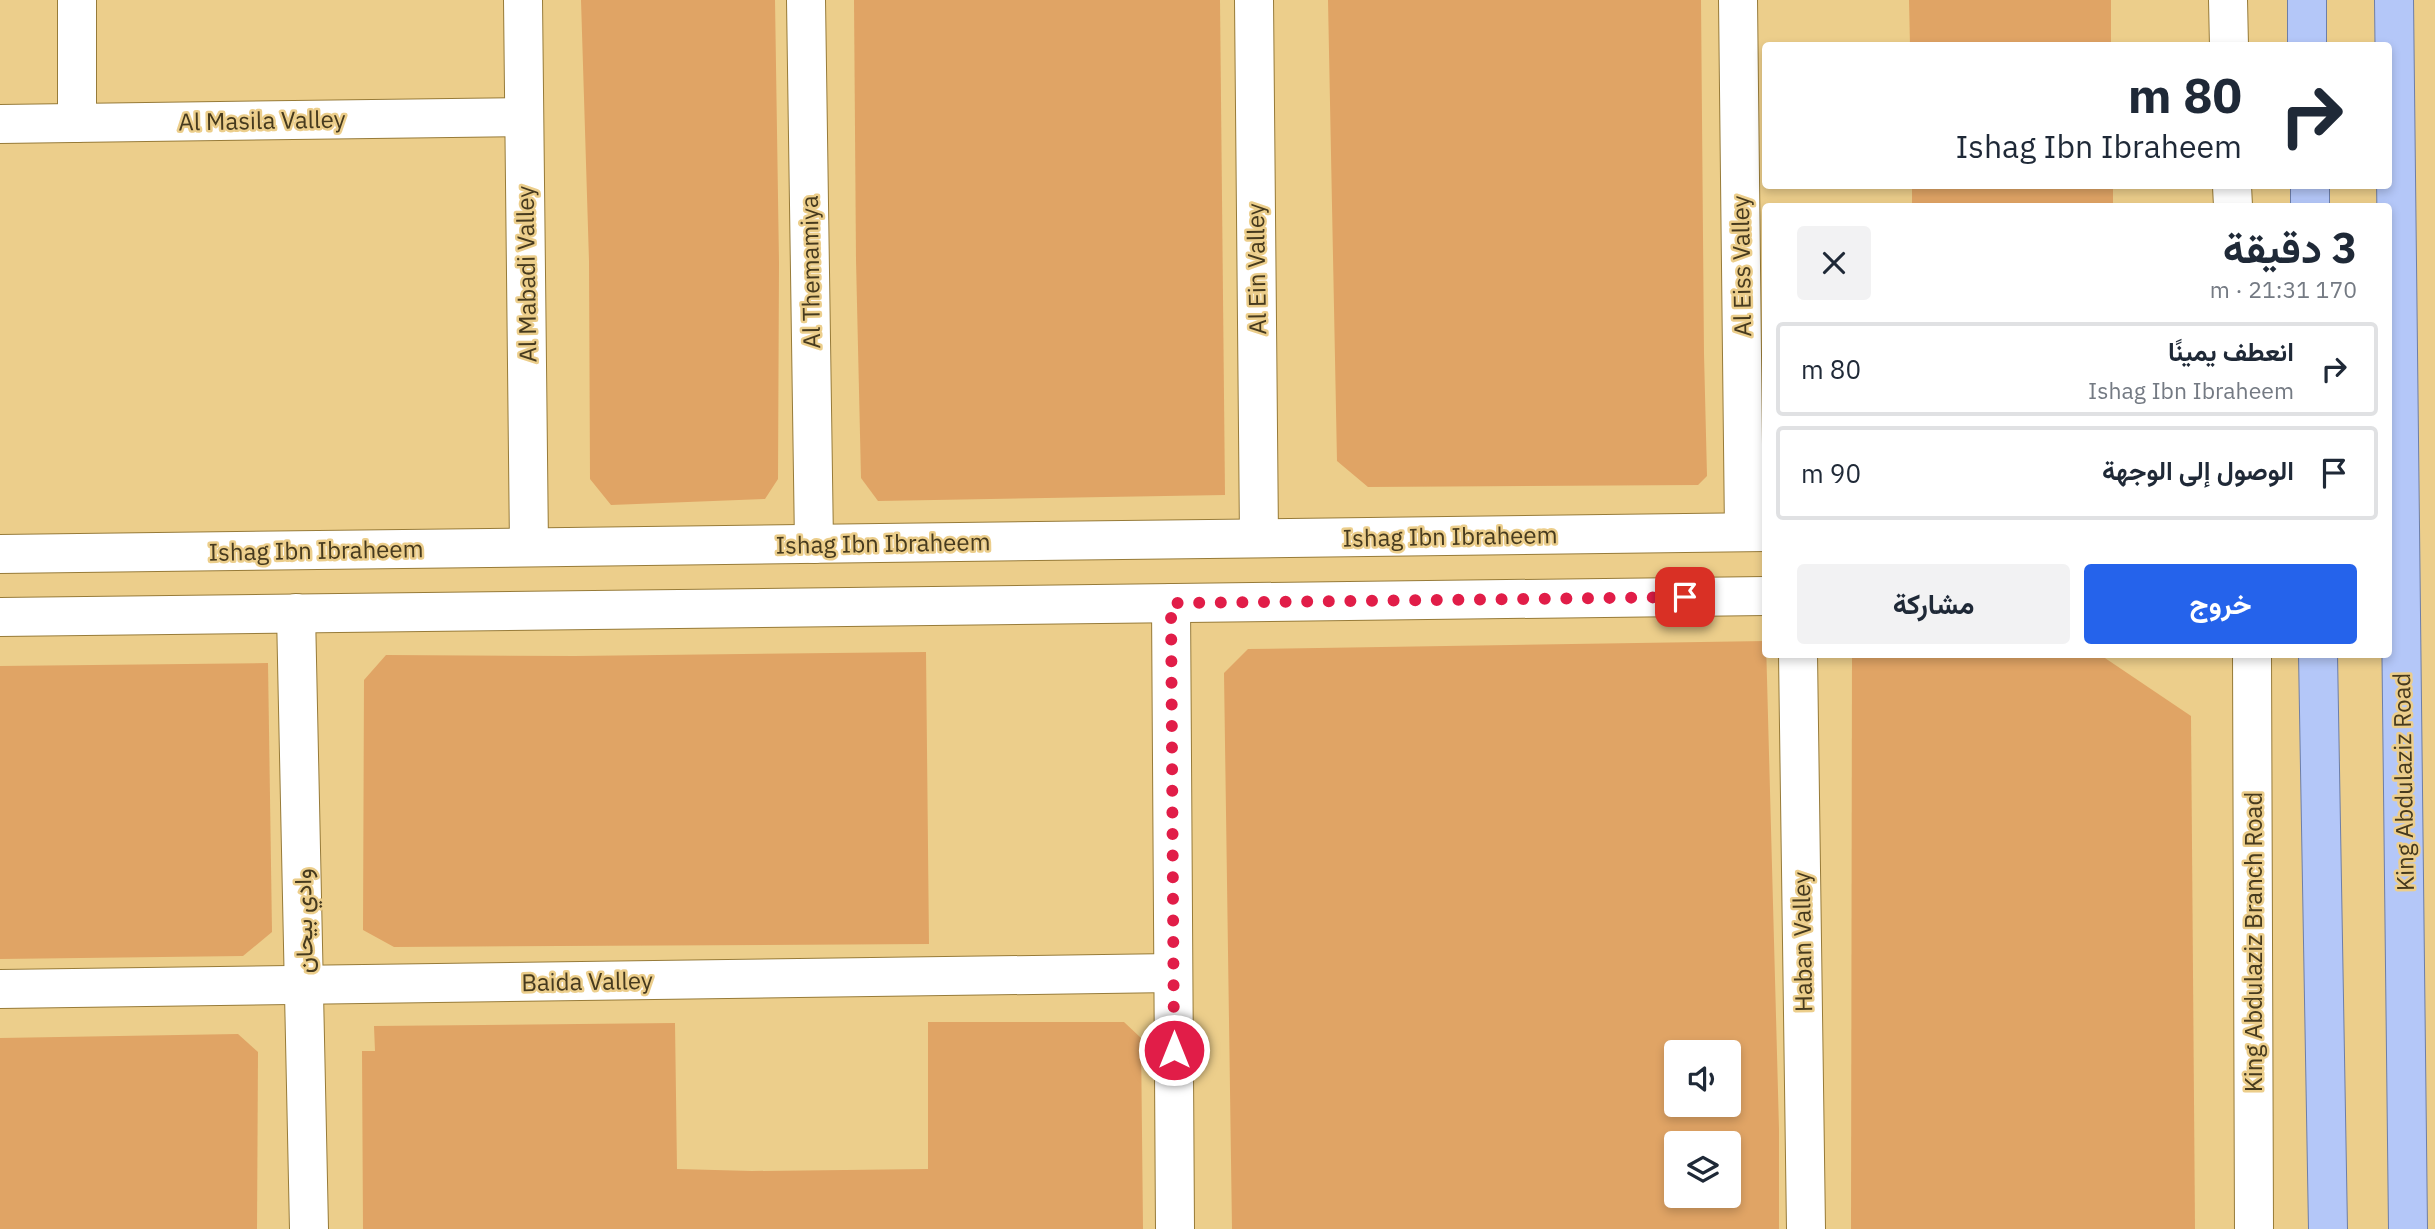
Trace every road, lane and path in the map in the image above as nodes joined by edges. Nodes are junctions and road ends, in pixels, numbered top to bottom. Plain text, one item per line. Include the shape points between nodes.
1 (76, 0) edge
2 (523, 0) edge
3 (806, 0) edge
4 (1254, 0) edge
5 (1738, 0) edge
6 (2228, 0) edge
7 (2307, 0) edge
8 (2394, 0) edge
9 (2229, 42) edge
10 (2307, 42) edge
11 (524, 117) junction
12 (77, 123) junction
13 (0, 124) edge
14 (1755, 532) edge
15 (1259, 538) junction
16 (814, 544) junction
17 (529, 547) junction
18 (0, 554) edge
19 (1762, 596) edge
20 (1171, 603) junction
21 (296, 613) junction
22 (0, 617) edge
23 (1798, 658) edge
24 (2252, 658) edge
25 (2318, 658) edge
26 (1173, 973) junction
27 (304, 985) junction
28 (0, 989) edge
29 (309, 1229) edge
30 (1175, 1229) edge
31 (1806, 1229) edge
32 (2254, 1229) edge
33 (2328, 1229) edge
34 (2408, 1229) edge

1 - 12 street
2 - 11 street, Al Mabadi Valley
3 - 16 street, Al Themamiya
4 - 15 street, Al Ein Valley
5 - 14 street, Al Eiss Valley
6 - 9 street
7 - 10 main road
8 - 34 main road, King Abdulaziz Road
11 - 12 street, Al Masila Valley
11 - 17 street, Al Mabadi Valley
12 - 13 street, Al Masila Valley
14 - 15 street, Ishag Ibn Ibraheem
15 - 16 street, Ishag Ibn Ibraheem
16 - 17 street, Ishag Ibn Ibraheem
17 - 18 street, Ishag Ibn Ibraheem
19 - 20 street
20 - 21 street
20 - 26 street
21 - 22 street
21 - 27 street, وادي بيحان
23 - 31 street, Haban Valley
24 - 32 street, King Abdulaziz Branch Road
25 - 33 main road
26 - 27 street, Baida Valley
26 - 30 street
27 - 28 street, Baida Valley
27 - 29 street, وادي بيحان

